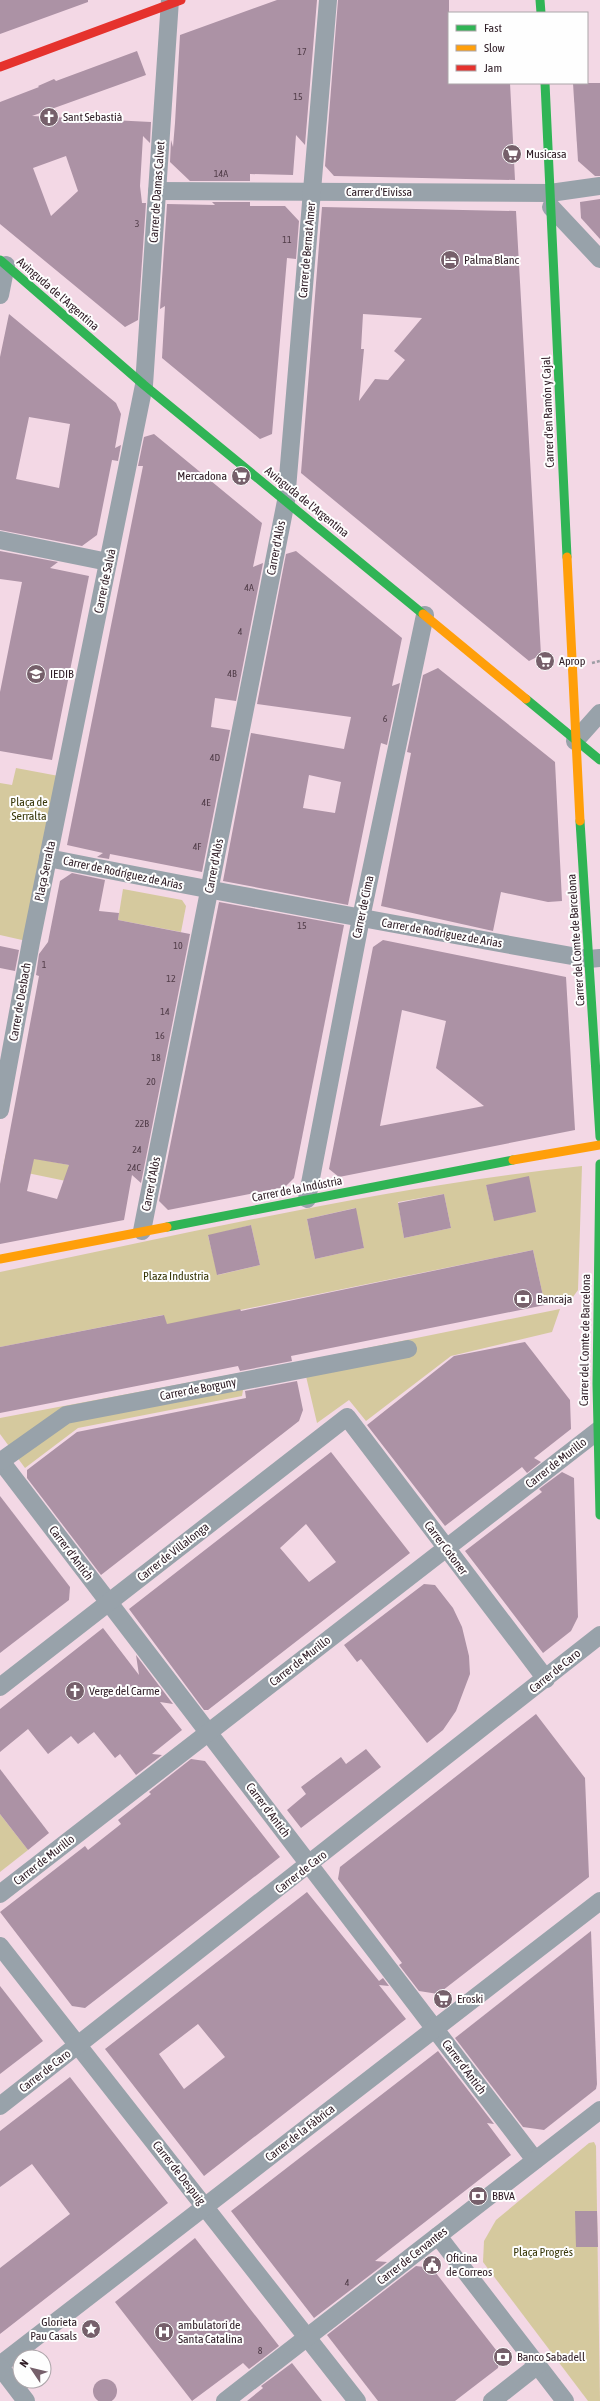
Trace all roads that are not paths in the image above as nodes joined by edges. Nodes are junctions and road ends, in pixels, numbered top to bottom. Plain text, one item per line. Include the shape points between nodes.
1 (328, 0) edge
2 (540, 0) edge
3 (173, 1) edge
4 (541, 12) edge
5 (0, 67) edge
6 (545, 84) edge
7 (600, 186) edge
8 (157, 191) junction
9 (312, 192) junction
10 (551, 200) junction
11 (600, 259) edge
12 (3, 263) edge
13 (0, 295) edge
14 (144, 384) junction
15 (286, 500) junction
16 (0, 540) edge
17 (108, 562) junction
18 (425, 615) junction
19 (600, 713) edge
20 (576, 741) junction
21 (600, 760) edge
22 (64, 777) joint
23 (48, 858) junction
24 (209, 890) junction
25 (361, 918) junction
26 (30, 942) joint
27 (595, 959) edge
28 (0, 1110) edge
29 (600, 1137) edge
30 (600, 1145) edge
31 (600, 1164) edge
32 (307, 1200) junction
33 (142, 1231) junction
34 (0, 1260) edge
35 (599, 1309) edge
36 (408, 1349) dead end
37 (347, 1417) joint
38 (599, 1431) edge
39 (2, 1467) edge
40 (600, 1515) edge
41 (446, 1548) junction
42 (109, 1602) junction
43 (600, 1635) edge
44 (546, 1679) junction
45 (0, 1687) edge
46 (208, 1732) junction
47 (310, 1865) junction
48 (0, 1894) edge
49 (600, 1901) edge
50 (0, 1946) edge
51 (435, 2029) junction
52 (78, 2045) junction
53 (0, 2106) edge
54 (600, 2110) edge
55 (535, 2160) junction
56 (205, 2206) junction
57 (438, 2236) junction
58 (308, 2336) junction
59 (538, 2365) junction
60 (0, 2366) edge
61 (26, 2401) edge
62 (225, 2401) edge
63 (357, 2401) edge
64 (492, 2401) edge
65 (565, 2401) edge

1 - 9 street, Carrer de Bernat Amer
2 - 4 street
3 - 5 street
3 - 8 street, Carrer de Damas Calvet
6 - 10 street, Carrer d'en Ramón y Cajal
7 - 10 street, Carrer d'Eivissa
8 - 9 street, Carrer d'Eivissa
8 - 14 street, Carrer de Damas Calvet
9 - 10 street, Carrer d'Eivissa
9 - 15 street, Carrer de Bernat Amer
10 - 11 street
10 - 20 street, Carrer d'en Ramón y Cajal
12 - 13 street
12 - 14 street, Avinguda de l'Argentina
14 - 15 street, Avinguda de l'Argentina
14 - 17 street, Carrer de Salvà
15 - 18 street, Avinguda de l'Argentina
15 - 24 street, Carrer d'Alòs
16 - 17 street
17 - 22 street, Carrer de Salvà
18 - 20 street, Avinguda de l'Argentina
18 - 25 street, Carrer de Cima
19 - 20 street
20 - 21 street, Avinguda de l'Argentina
20 - 27 street, Carrer del Comte de Barcelona
22 - 23 street, Plaça Serralta
23 - 24 street, Carrer de Rodríguez de Arias
23 - 26 street, Plaça Serralta
24 - 25 street, Carrer de Rodríguez de Arias
24 - 33 street, Carrer d'Alòs
25 - 27 street, Carrer de Rodríguez de Arias
25 - 32 street, Carrer de Cima
26 - 28 street, Carrer de Desbach
27 - 29 street, Carrer del Comte de Barcelona
30 - 32 street, Carrer de la Indústria via 578,1147
31 - 35 street, Carrer del Comte de Barcelona
32 - 33 street, Carrer de la Indústria
33 - 34 street, Carrer de la Indústria
35 - 38 street, Carrer del Comte de Barcelona
36 - 39 street, Carrer de Borguny via 66,1415
37 - 41 street, Carrer Cotoner
37 - 42 street, Carrer de Villalonga
38 - 40 street, Carrer del Comte de Barcelona
38 - 41 street, Carrer de Murillo
39 - 42 street, Carrer d'Antich
41 - 44 street, Carrer Cotoner
41 - 46 street, Carrer de Murillo
42 - 45 street, Carrer de Villalonga
42 - 46 street, Carrer d'Antich
43 - 44 street, Carrer de Caro
44 - 47 street, Carrer de Caro
46 - 47 street, Carrer d'Antich
46 - 48 street, Carrer de Murillo
47 - 51 street, Carrer d'Antich
47 - 52 street, Carrer de Caro
49 - 51 street, Carrer de la Fàbrica
50 - 52 street, Carrer de Despuig
51 - 55 street, Carrer d'Antich
51 - 56 street, Carrer de la Fàbrica
52 - 53 street, Carrer de Caro
52 - 56 street, Carrer de Despuig
54 - 55 street, Carrer de Cervantes
55 - 57 street, Carrer de Cervantes
56 - 58 street, Carrer de Despuig
56 - 60 street, Carrer de la Fàbrica
57 - 58 street, Carrer de Cervantes
57 - 59 street
58 - 62 street, Carrer de Cervantes
58 - 63 street, Carrer de Despuig
59 - 64 street
59 - 65 street
60 - 61 street

